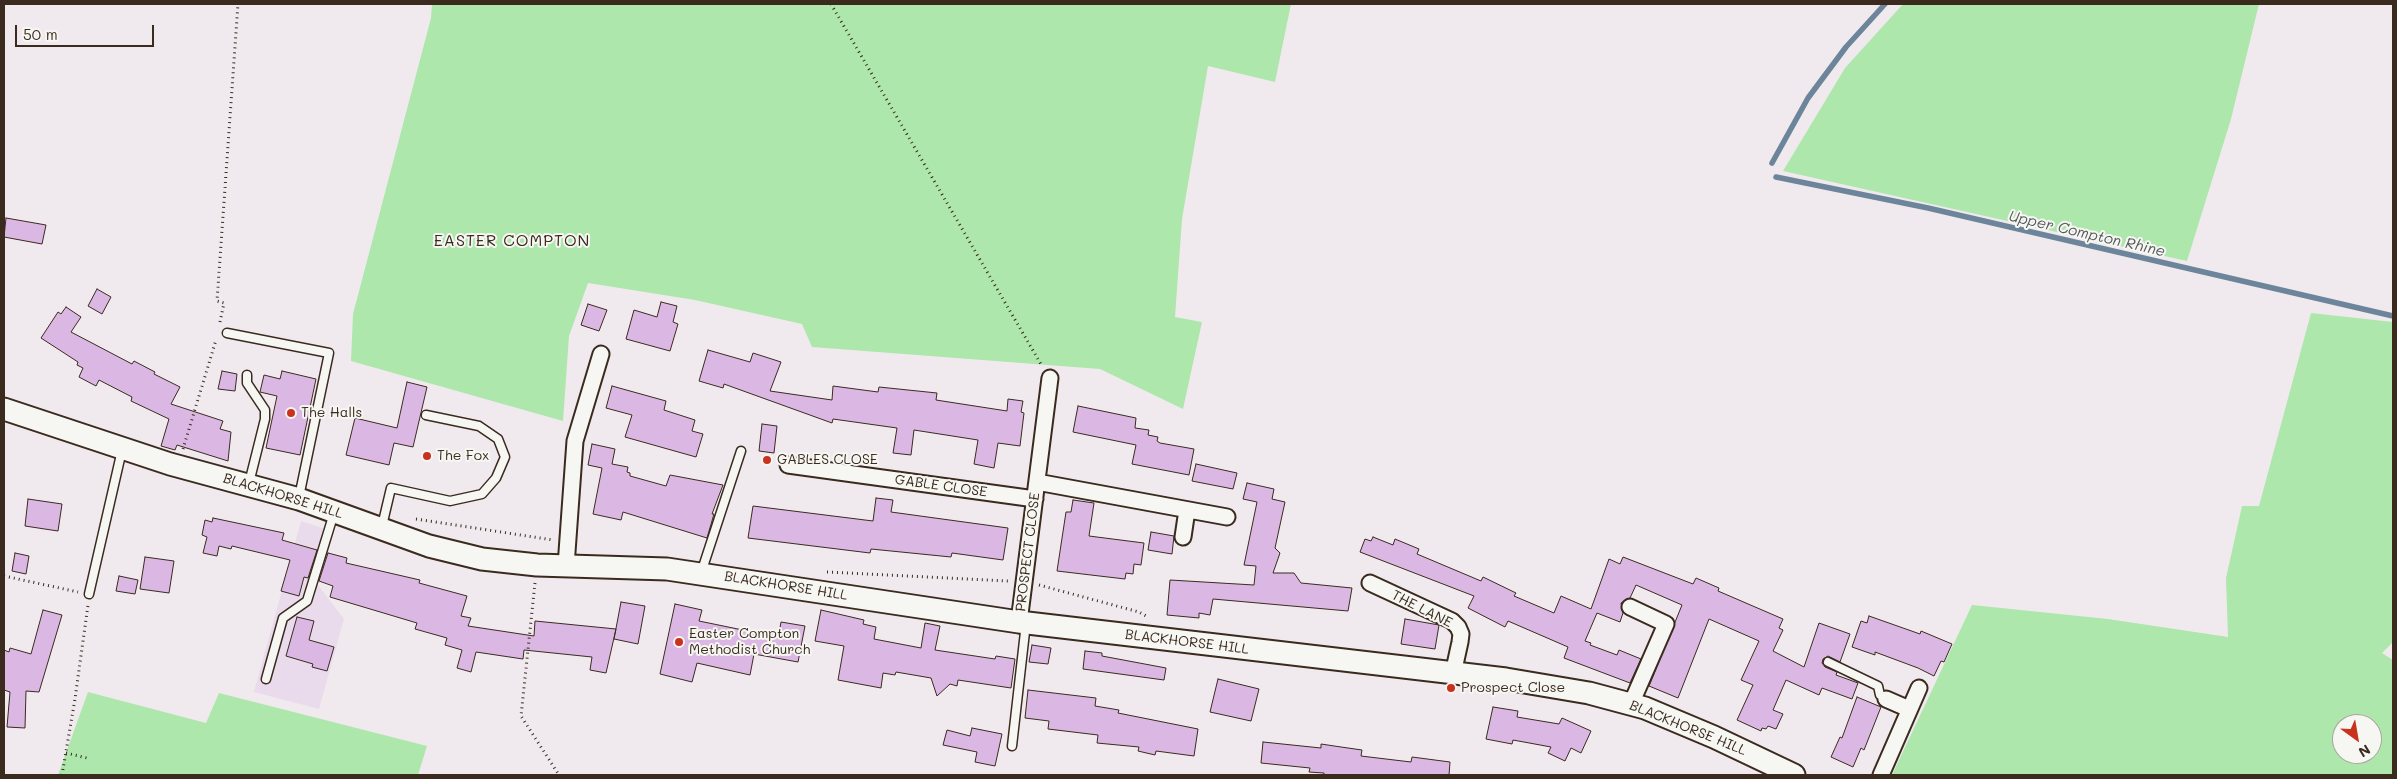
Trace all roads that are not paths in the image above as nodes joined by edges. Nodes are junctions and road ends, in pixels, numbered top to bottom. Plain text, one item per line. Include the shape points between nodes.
1 (228, 333) dead end
2 (602, 354) dead end
3 (248, 375) dead end
4 (1050, 378) road end
5 (4, 409) edge
6 (426, 415) dead end
7 (122, 450) junction
8 (740, 451) dead end
9 (788, 465) dead end
10 (1037, 482) junction
11 (249, 485) junction
12 (1035, 498) junction
13 (298, 499) junction
14 (334, 510) junction
15 (1187, 510) junction
16 (1227, 517) dead end
17 (381, 528) junction
18 (1183, 538) dead end
19 (566, 566) junction
20 (700, 573) junction
21 (1370, 583) dead end
22 (88, 594) road end
23 (1630, 608) dead end
24 (1023, 622) junction
25 (1828, 662) dead end
26 (1453, 674) junction
27 (266, 680) dead end
28 (1918, 688) dead end
29 (1886, 699) joint
30 (1631, 704) junction
31 (1909, 709) junction
32 (1012, 746) dead end
33 (1794, 775) edge
34 (1881, 775) edge

1 - 13 lane via 329,354
2 - 19 street via 575,441
3 - 11 lane via 247,383 265,410
4 - 10 street, PROSPECT CLOSE
5 - 7 main road, BLACKHORSE HILL
6 - 17 lane via 479,426 498,439 505,457 496,478 482,494 450,500 391,488
7 - 11 main road, BLACKHORSE HILL
7 - 22 lane
8 - 20 lane
9 - 12 street, GABLE CLOSE
10 - 12 street, PROSPECT CLOSE
10 - 15 street, PROSPECT CLOSE
11 - 13 main road, BLACKHORSE HILL
12 - 24 street, PROSPECT CLOSE
13 - 14 main road, BLACKHORSE HILL
14 - 17 main road, BLACKHORSE HILL
14 - 27 lane via 307,601 283,618
15 - 16 street, PROSPECT CLOSE
15 - 18 street
17 - 19 main road, BLACKHORSE HILL via 429,546 482,559
19 - 20 main road, BLACKHORSE HILL via 631,566
20 - 24 main road, BLACKHORSE HILL
21 - 26 street, THE LANE via 1452,620 1461,634
23 - 30 street via 1666,624
24 - 26 main road, BLACKHORSE HILL
24 - 32 lane
25 - 29 lane via 1878,686 1880,695
26 - 30 main road, BLACKHORSE HILL via 1589,692
28 - 31 street
29 - 31 street
30 - 33 main road, BLACKHORSE HILL via 1714,737
31 - 34 street

